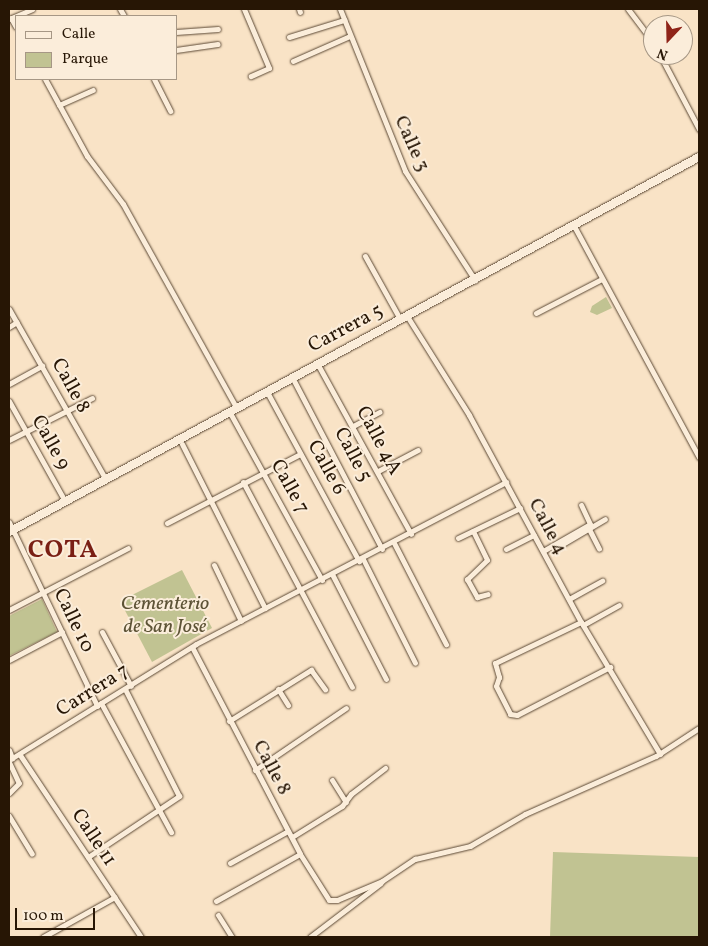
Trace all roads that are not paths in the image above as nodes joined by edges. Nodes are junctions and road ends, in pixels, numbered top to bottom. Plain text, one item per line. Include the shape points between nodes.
1 (32, 9) edge
2 (244, 9) edge
3 (340, 9) edge
4 (628, 9) edge
5 (19, 15) edge
6 (344, 20) junction
7 (218, 29) dead end
8 (643, 29) edge
9 (178, 32) edge
10 (350, 36) junction
11 (288, 37) dead end
12 (218, 44) dead end
13 (178, 50) edge
14 (294, 60) dead end
15 (665, 65) edge
16 (251, 76) dead end
17 (46, 80) edge
18 (154, 80) edge
19 (93, 90) dead end
20 (59, 105) junction
21 (170, 111) dead end
22 (699, 129) edge
23 (699, 157) edge
24 (574, 226) junction
25 (364, 256) dead end
26 (602, 279) junction
27 (475, 280) junction
28 (9, 309) edge
29 (536, 313) dead end
30 (403, 318) junction
31 (17, 322) junction
32 (9, 327) edge
33 (317, 362) junction
34 (42, 366) junction
35 (292, 376) junction
36 (9, 384) edge
37 (266, 390) junction
38 (92, 398) dead end
39 (9, 401) edge
40 (233, 409) junction
41 (67, 412) junction
42 (379, 412) dead end
43 (353, 426) junction
44 (27, 432) junction
45 (9, 440) edge
46 (182, 444) dead end
47 (418, 450) dead end
48 (300, 454) junction
49 (699, 457) edge
50 (378, 471) junction
51 (264, 473) junction
52 (106, 478) junction
53 (243, 482) junction
54 (506, 482) junction
55 (65, 501) junction
56 (213, 501) junction
57 (581, 505) dead end
58 (520, 508) junction
59 (606, 519) dead end
60 (167, 523) dead end
61 (10, 528) edge
62 (589, 529) junction
63 (473, 531) junction
64 (411, 534) junction
65 (534, 536) junction
66 (458, 538) dead end
67 (394, 543) junction
68 (128, 548) dead end
69 (382, 549) junction
70 (506, 549) dead end
71 (599, 549) dead end
72 (544, 552) junction
73 (361, 560) junction
74 (214, 565) dead end
75 (332, 574) junction
76 (322, 580) junction
77 (602, 580) dead end
78 (298, 591) junction
79 (42, 593) junction
80 (488, 594) dead end
81 (569, 599) junction
82 (619, 605) dead end
83 (265, 608) junction
84 (9, 610) edge
85 (241, 621) junction
86 (582, 623) junction
87 (62, 632) junction
88 (102, 632) dead end
89 (446, 644) dead end
90 (192, 647) junction
91 (9, 660) edge
92 (415, 663) dead end
93 (610, 667) junction
94 (386, 679) dead end
95 (131, 686) junction
96 (352, 687) dead end
97 (125, 689) junction
98 (278, 689) junction
99 (325, 689) dead end
100 (99, 704) junction
101 (288, 705) dead end
102 (346, 708) dead end
103 (229, 721) junction
104 (699, 728) edge
105 (9, 750) edge
106 (660, 754) junction
107 (20, 755) junction
108 (10, 760) edge
109 (385, 768) dead end
110 (255, 770) junction
111 (332, 780) dead end
112 (9, 793) edge
113 (346, 802) junction
114 (159, 808) junction
115 (9, 816) edge
116 (288, 831) junction
117 (171, 832) dead end
118 (292, 837) junction
119 (32, 854) dead end
120 (300, 854) junction
121 (88, 857) junction
122 (230, 863) dead end
123 (382, 881) junction
124 (115, 897) junction
125 (216, 901) dead end
126 (218, 915) dead end
127 (43, 937) edge
128 (141, 937) edge
129 (232, 937) edge
130 (310, 937) edge

1 - 5 street
2 - 16 street via 268,68
3 - 6 street, Calle 3
4 - 8 street
6 - 10 street, Calle 3
6 - 11 street
7 - 9 street
10 - 14 street
10 - 27 street, Calle 3 via 405,171
12 - 13 street
15 - 22 street
17 - 20 street
18 - 21 street
19 - 20 street
20 - 40 street, Calle 7 via 88,157 122,204
23 - 24 main road, Carrera 5
24 - 26 street
24 - 27 main road, Carrera 5
25 - 30 street, Calle 4
26 - 29 street
26 - 49 street
27 - 30 main road, Carrera 5
28 - 31 street, Calle 8
30 - 33 main road, Carrera 5
30 - 54 street, Calle 4 via 469,414
31 - 32 street
31 - 34 street, Calle 8
33 - 35 main road, Carrera 5
33 - 43 street, Calle 4A
34 - 36 street
34 - 41 street, Calle 8
35 - 37 main road, Carrera 5
35 - 69 street, Calle 5
37 - 40 main road, Carrera 5
37 - 48 street, Calle 6
38 - 41 street
39 - 44 street, Calle 9
40 - 51 street, Calle 7
40 - 52 main road, Carrera 5
41 - 44 street
41 - 52 street, Calle 8
42 - 43 street
43 - 50 street, Calle 4A
44 - 45 street
44 - 55 street, Calle 9
46 - 56 street
47 - 50 street
48 - 51 street
48 - 73 street, Calle 6
50 - 64 street, Calle 4A
51 - 53 street
51 - 76 street, Calle 7
52 - 55 main road, Carrera 5
53 - 56 street
53 - 78 street
54 - 58 street, Calle 4
54 - 64 street, Carrera 7
55 - 61 main road, Carrera 5
56 - 60 street
56 - 83 street
57 - 72 street via 590,524
58 - 63 street
58 - 65 street, Calle 4
59 - 62 street
61 - 79 street, Calle 10
62 - 71 street
62 - 72 street
63 - 66 street
63 - 80 street via 487,560 467,579 477,597
64 - 67 street, Carrera 7
65 - 70 street
65 - 72 street, Calle 4
67 - 69 street, Carrera 7
67 - 89 street
68 - 79 street
69 - 73 street, Carrera 7
72 - 81 street, Calle 4
73 - 75 street, Carrera 7
73 - 92 street, Calle 6
74 - 85 street
75 - 76 street, Carrera 7
75 - 94 street
76 - 78 street, Carrera 7
77 - 81 street
78 - 83 street, Carrera 7
78 - 96 street
79 - 84 street
79 - 87 street, Calle 10
81 - 86 street, Calle 4
82 - 86 street
83 - 85 street, Carrera 7
85 - 90 street, Carrera 7
86 - 93 street, Calle 4
86 - 93 street via 495,663 499,677 496,686 510,714 517,715
87 - 91 street
87 - 100 street, Calle 10
88 - 95 street
90 - 95 street, Carrera 7
90 - 103 street, Calle 8
93 - 106 street, Calle 4
95 - 97 street, Carrera 7
97 - 100 street, Carrera 7
97 - 114 street via 180,796
98 - 99 street via 312,670
98 - 101 street
98 - 103 street
100 - 107 street, Carrera 7
100 - 114 street, Calle 10
102 - 110 street
103 - 110 street, Calle 8
104 - 106 street
105 - 108 street
106 - 123 street via 525,814 470,846 406,862
107 - 108 street, Carrera 7
107 - 121 street, Calle 11
108 - 112 street via 19,783
109 - 113 street via 351,794
110 - 116 street, Calle 8
111 - 113 street
113 - 118 street
114 - 117 street, Calle 10
114 - 121 street
115 - 119 street
116 - 118 street, Calle 8
116 - 122 street
118 - 120 street, Calle 8
120 - 123 street, Calle 8 via 329,900 337,900
120 - 125 street
121 - 124 street, Calle 11
123 - 130 street
124 - 127 street
124 - 128 street, Calle 11
126 - 129 street

